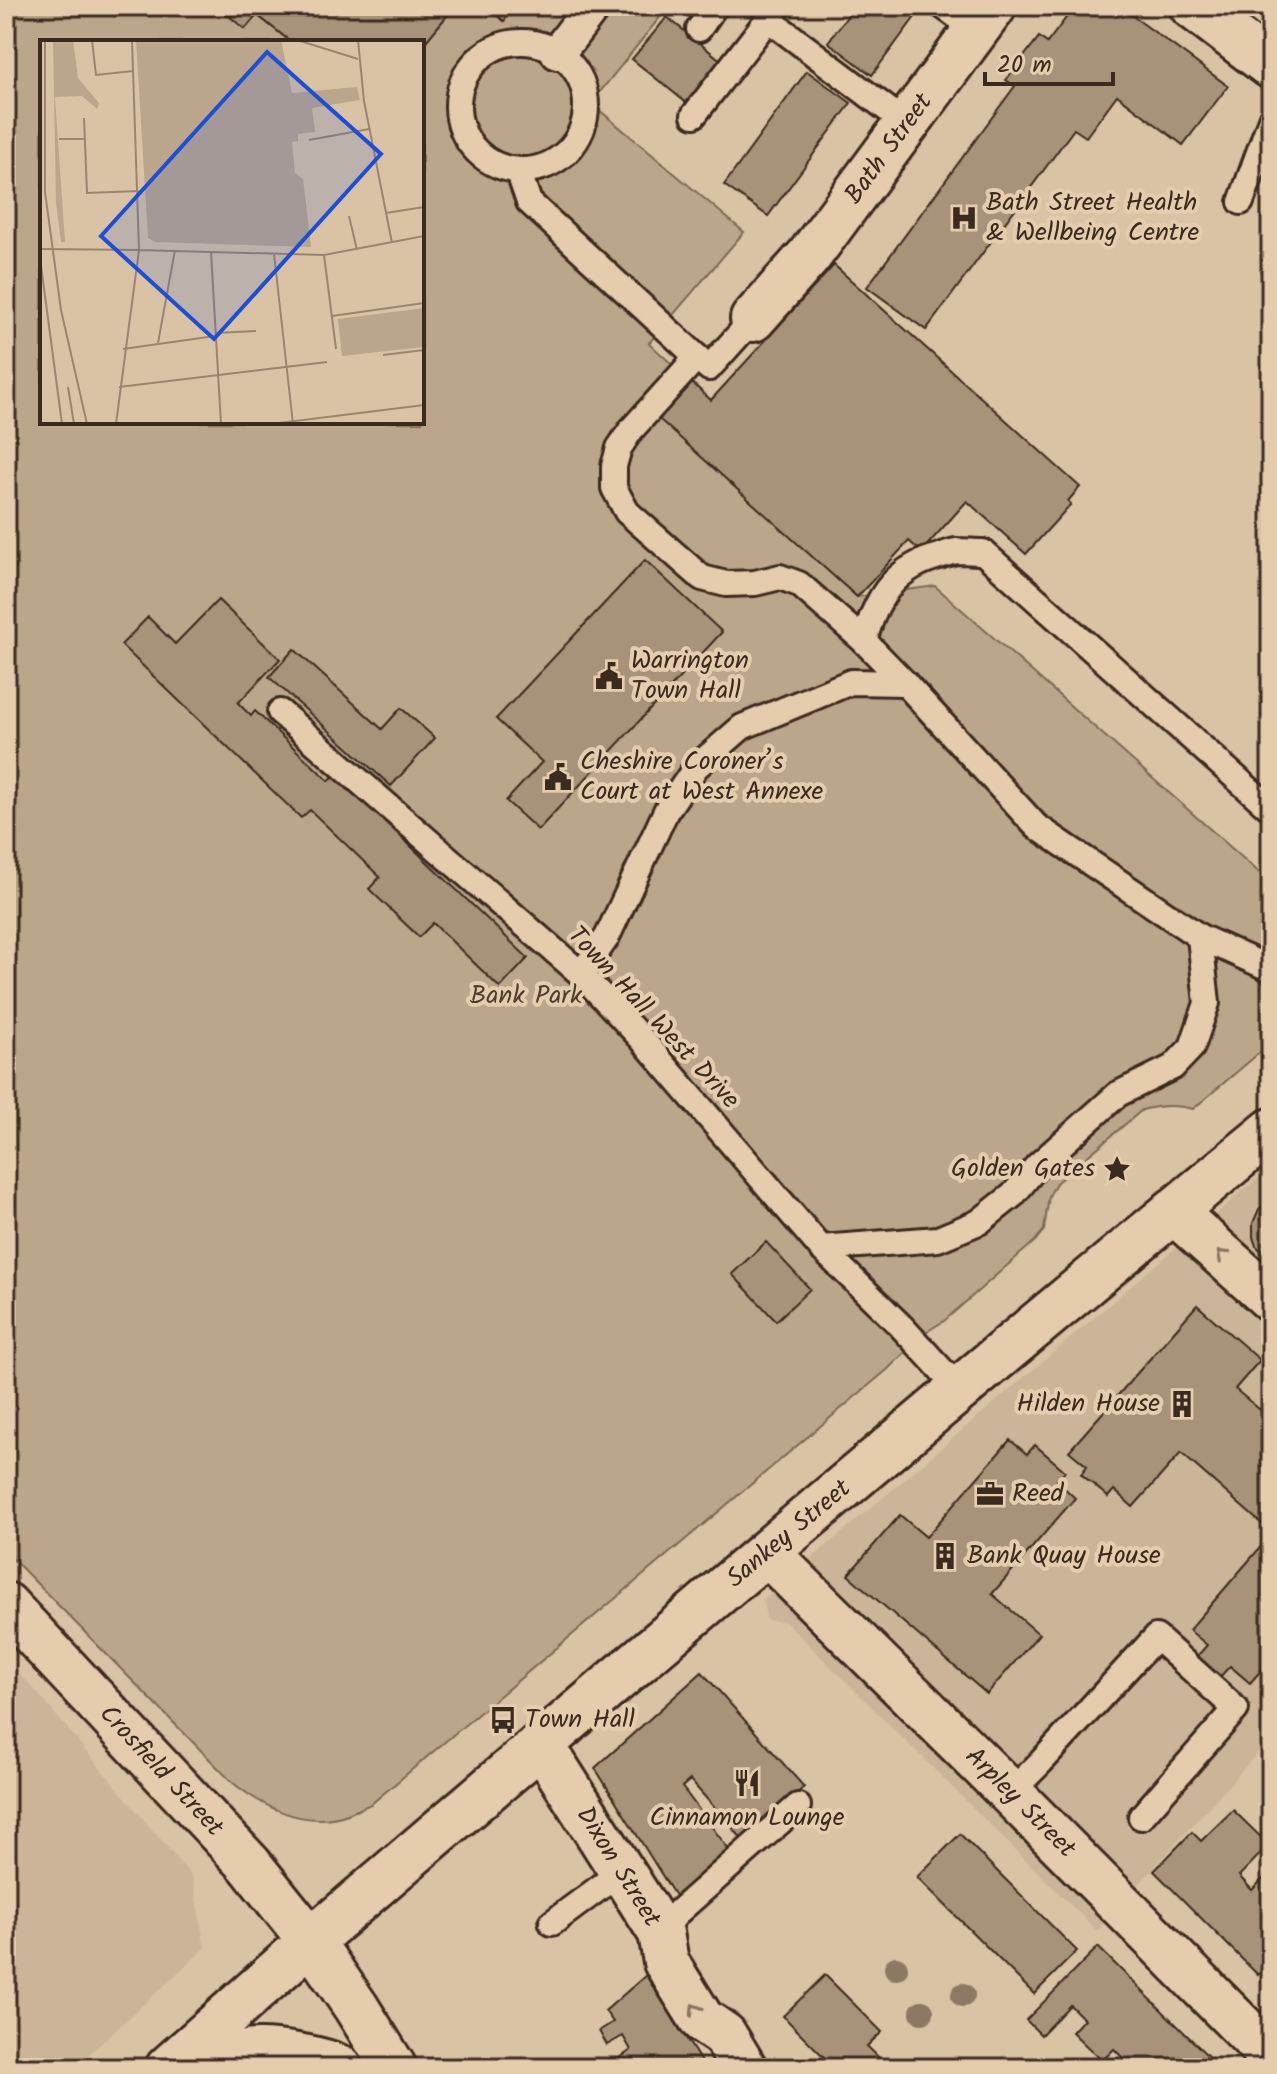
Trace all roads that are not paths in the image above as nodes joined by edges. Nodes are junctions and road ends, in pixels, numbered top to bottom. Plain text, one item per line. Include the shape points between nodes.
1 (593, 6) edge
2 (715, 6) edge
3 (1192, 6) edge
4 (773, 12) edge
5 (971, 14) edge
6 (699, 29) dead end
7 (558, 52) junction
8 (1271, 66) edge
9 (694, 115) dead end
10 (1271, 119) edge
11 (907, 124) junction
12 (518, 170) junction
13 (1271, 175) edge
14 (764, 292) joint
15 (697, 357) junction
16 (864, 641) junction
17 (905, 683) junction
18 (280, 712) dead end
19 (1271, 809) edge
20 (1200, 937) junction
21 (1271, 969) edge
22 (581, 974) junction
23 (1271, 1131) edge
24 (1173, 1211) junction
25 (821, 1248) junction
26 (1271, 1299) edge
27 (960, 1390) junction
28 (767, 1553) junction
29 (6, 1605) edge
30 (541, 1744) junction
31 (1010, 1793) junction
32 (798, 1806) dead end
33 (1141, 1817) dead end
34 (622, 1871) junction
35 (552, 1923) dead end
36 (661, 1933) junction
37 (311, 1941) junction
38 (1263, 2044) edge
39 (168, 2068) edge
40 (198, 2068) edge
41 (340, 2068) edge
42 (394, 2068) edge
43 (744, 2068) edge

1 - 7 street
2 - 6 lane
3 - 8 main road
4 - 9 lane
4 - 11 lane
5 - 11 main road, Bath Street
7 - 12 lane via 582,84 583,125 558,159
7 - 12 lane via 520,41 501,45 483,54 460,85 458,114 468,141 480,155
10 - 13 lane via 1241,202
11 - 14 main road, Bath Street via 809,256
12 - 15 lane via 529,202
14 - 15 lane, Bath Street via 709,368
15 - 16 lane via 619,448 614,488 627,512 702,578 726,584 780,577 799,584
16 - 17 lane
16 - 19 lane via 871,615 892,582 918,563 954,551 983,552
17 - 20 lane via 1036,826
17 - 22 lane via 851,682 742,727 696,767 666,811 607,937
18 - 22 lane, Town Hall West Drive
20 - 21 lane
20 - 25 lane via 1207,1003 1192,1047 1173,1067 1118,1094 979,1222 938,1239
22 - 25 lane, Town Hall West Drive
23 - 24 main road, Sankey Street
26 -> 24 main road
24 - 27 main road, Sankey Street
25 - 27 lane, Town Hall West Drive
27 - 28 main road, Sankey Street
28 - 30 main road, Sankey Street
28 - 31 main road, Arpley Street
29 - 37 main road, Crosfield Street via 249,1864
30 - 34 main road, Dixon Street
30 - 37 main road, Sankey Street
31 - 33 lane via 1156,1637 1236,1709
31 - 38 main road, Arpley Street
32 - 36 lane
34 - 35 lane
34 - 36 main road, Dixon Street
43 -> 36 main road, Dixon Street via 724,2035 702,2020 666,1962
37 - 39 main road, Sankey Street
37 - 42 main road, Crosfield Street
40 - 41 main road via 258,2052

